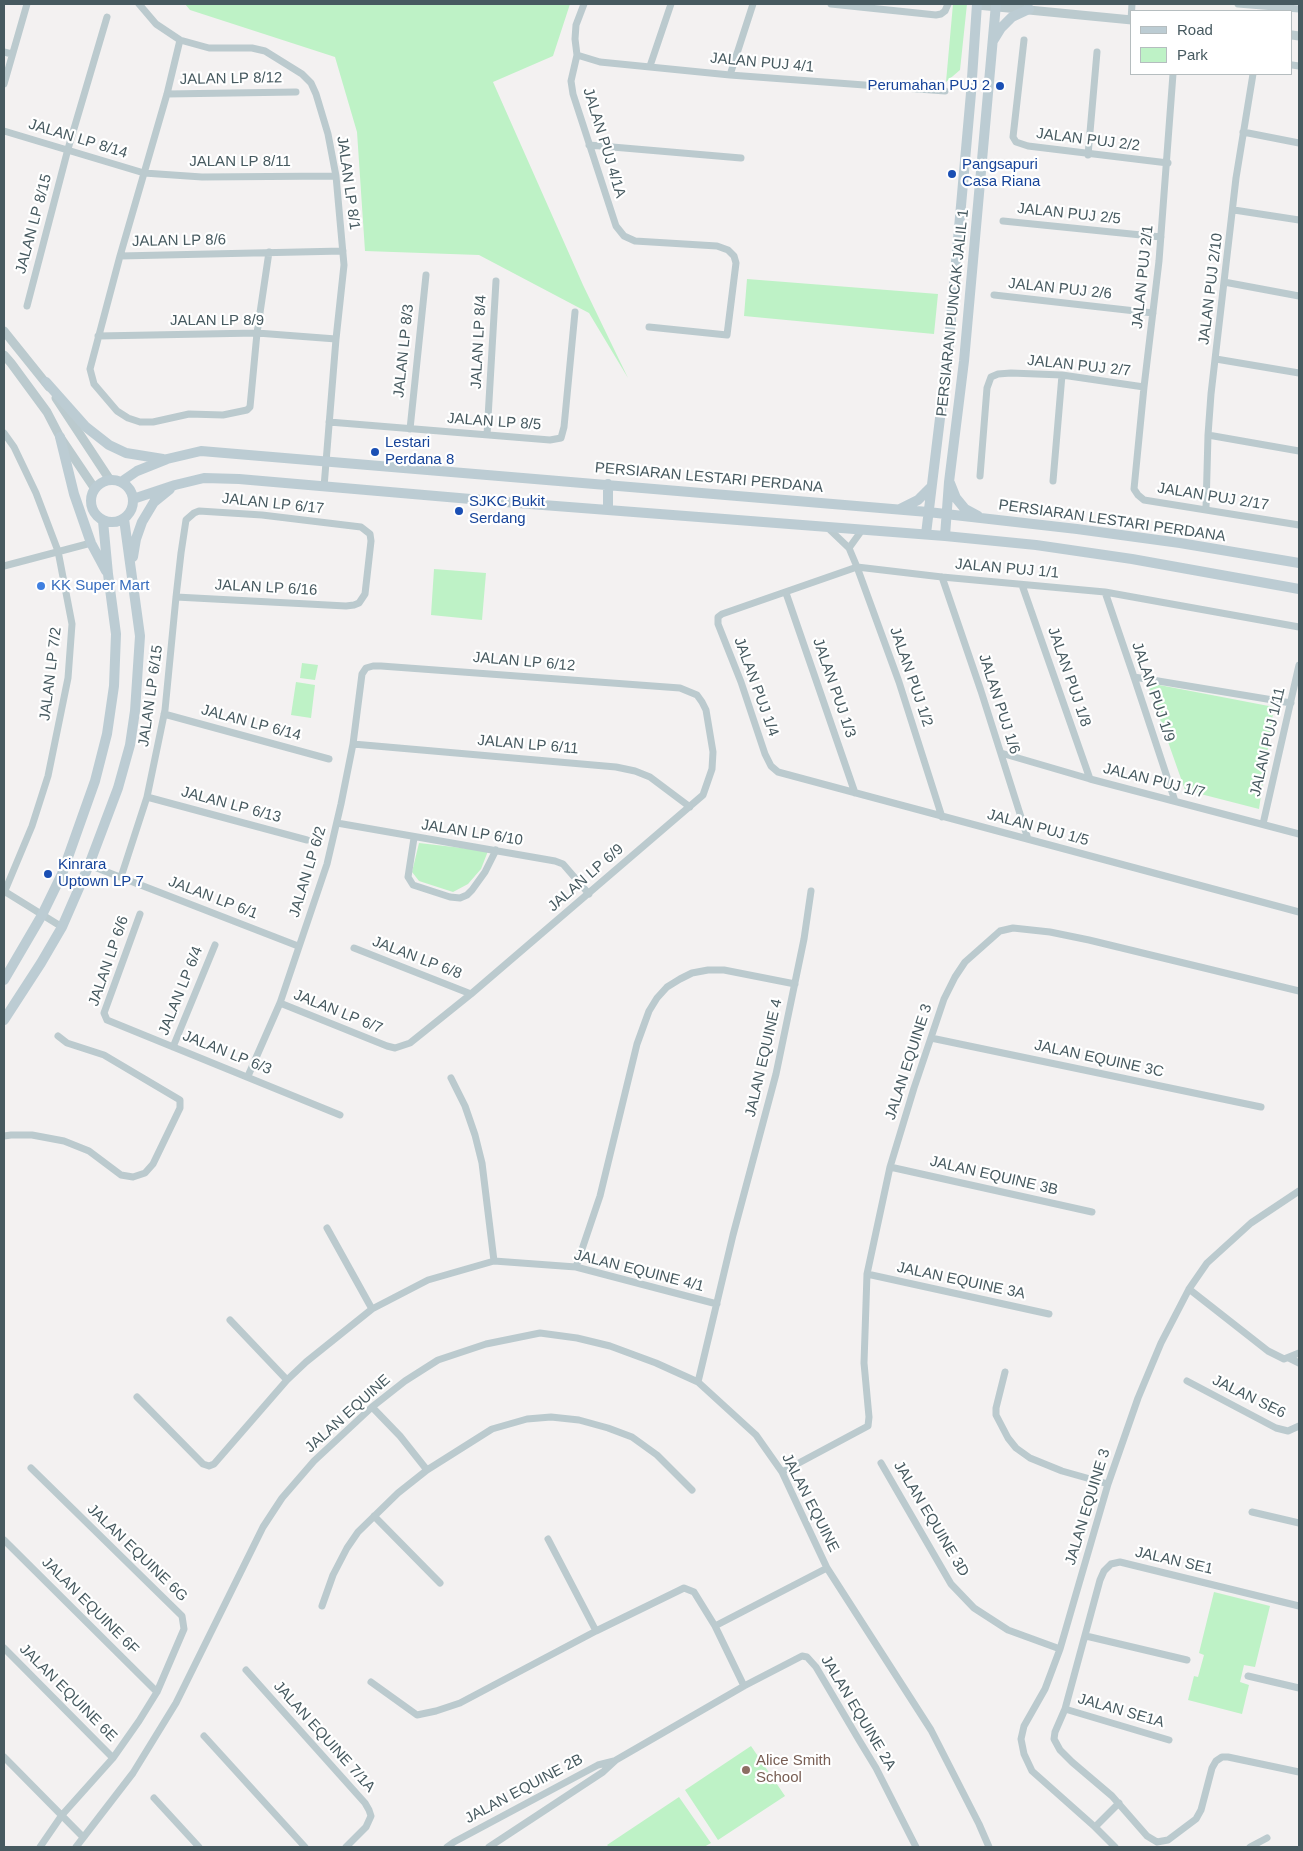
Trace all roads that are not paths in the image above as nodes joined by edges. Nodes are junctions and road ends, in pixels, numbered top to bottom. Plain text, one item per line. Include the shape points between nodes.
1 (27, 4) edge
2 (139, 4) edge
3 (584, 4) edge
4 (671, 4) edge
5 (753, 4) edge
6 (831, 4) edge
7 (977, 4) edge
8 (1018, 4) edge
9 (1238, 4) edge
10 (996, 5) edge
11 (864, 6) edge
12 (947, 6) edge
13 (1029, 9) junction
14 (1299, 9) edge
15 (107, 17) dead end
16 (1130, 20) edge
17 (180, 40) junction
18 (1024, 40) dead end
19 (993, 42) junction
20 (4, 52) edge
21 (1097, 52) dead end
22 (12, 54) junction
23 (577, 55) junction
24 (650, 66) junction
25 (730, 75) junction
26 (1173, 75) edge
27 (1253, 75) edge
28 (4, 84) edge
29 (945, 91) dead end
30 (296, 92) dead end
31 (167, 94) junction
32 (4, 131) edge
33 (1243, 132) junction
34 (1299, 143) edge
35 (589, 145) junction
36 (68, 149) junction
37 (1088, 155) junction
38 (741, 158) dead end
39 (1168, 163) junction
40 (144, 173) junction
41 (336, 176) junction
42 (1234, 210) junction
43 (1299, 220) edge
44 (1003, 221) dead end
45 (1161, 237) junction
46 (269, 252) junction
47 (343, 252) junction
48 (120, 256) junction
49 (426, 275) dead end
50 (496, 281) dead end
51 (1224, 282) junction
52 (994, 295) dead end
53 (1299, 296) edge
54 (27, 306) dead end
55 (575, 312) dead end
56 (1153, 313) junction
57 (650, 327) dead end
58 (4, 331) edge
59 (257, 333) junction
60 (98, 336) junction
61 (336, 339) junction
62 (4, 355) edge
63 (1216, 359) junction
64 (1299, 373) edge
65 (1062, 375) junction
66 (46, 382) junction
67 (1144, 387) junction
68 (329, 422) junction
69 (410, 429) junction
70 (4, 433) edge
71 (487, 435) junction
72 (1208, 435) junction
73 (60, 437) junction
74 (1299, 451) edge
75 (166, 459) junction
76 (325, 461) junction
77 (980, 476) dead end
78 (110, 480) junction
79 (1052, 481) dead end
80 (121, 482) junction
81 (949, 482) junction
82 (1134, 482) joint
83 (608, 484) junction
84 (175, 485) junction
85 (324, 487) junction
86 (930, 488) junction
87 (95, 489) junction
88 (133, 499) junction
89 (1206, 508) junction
90 (899, 509) junction
91 (608, 510) junction
92 (928, 512) junction
93 (946, 514) junction
94 (190, 516) joint
95 (124, 519) junction
96 (983, 519) junction
97 (103, 521) junction
98 (1299, 525) edge
99 (828, 527) junction
100 (862, 530) junction
101 (926, 534) junction
102 (945, 536) junction
103 (91, 543) junction
104 (849, 548) junction
105 (58, 550) junction
106 (1299, 563) edge
107 (4, 566) edge
108 (131, 566) junction
109 (857, 567) junction
110 (108, 574) junction
111 (942, 577) junction
112 (1022, 585) junction
113 (1299, 589) edge
114 (786, 592) junction
115 (1104, 592) junction
116 (176, 597) junction
117 (354, 605) joint
118 (718, 617) joint
119 (1299, 627) edge
120 (1299, 665) edge
121 (366, 668) joint
122 (1134, 676) junction
123 (680, 688) joint
124 (1291, 703) junction
125 (164, 714) junction
126 (353, 744) junction
127 (1001, 753) junction
128 (329, 759) dead end
129 (771, 766) joint
130 (1090, 779) junction
131 (855, 793) junction
132 (147, 797) junction
133 (1175, 800) junction
134 (690, 807) junction
135 (942, 817) junction
136 (337, 823) junction
137 (1263, 824) junction
138 (1299, 834) edge
139 (414, 838) junction
140 (1028, 839) junction
141 (307, 840) dead end
142 (496, 850) junction
143 (90, 865) junction
144 (121, 877) junction
145 (811, 891) dead end
146 (4, 892) edge
147 (589, 894) junction
148 (1299, 912) edge
149 (140, 914) dead end
150 (42, 915) junction
151 (62, 927) junction
152 (215, 945) dead end
153 (298, 946) junction
154 (354, 948) dead end
155 (4, 980) edge
156 (795, 984) junction
157 (1299, 991) edge
158 (471, 994) junction
159 (280, 1003) junction
160 (104, 1018) joint
161 (4, 1020) edge
162 (58, 1036) dead end
163 (931, 1038) junction
164 (387, 1046) joint
165 (173, 1047) junction
166 (248, 1076) junction
167 (451, 1078) dead end
168 (1261, 1107) dead end
169 (340, 1115) dead end
170 (4, 1136) edge
171 (890, 1167) junction
172 (1299, 1191) edge
173 (1092, 1212) dead end
174 (328, 1228) dead end
175 (494, 1261) junction
176 (576, 1267) junction
177 (867, 1274) junction
178 (1188, 1289) junction
179 (717, 1304) junction
180 (372, 1309) junction
181 (1049, 1314) dead end
182 (230, 1320) dead end
183 (1299, 1353) edge
184 (1289, 1358) junction
185 (1299, 1362) edge
186 (1005, 1372) dead end
187 (287, 1380) junction
188 (1187, 1381) dead end
189 (698, 1382) junction
190 (137, 1397) dead end
191 (372, 1406) junction
192 (1299, 1426) edge
193 (881, 1462) dead end
194 (31, 1468) dead end
195 (427, 1470) junction
196 (782, 1472) junction
197 (1108, 1484) junction
198 (692, 1490) dead end
199 (1252, 1512) dead end
200 (374, 1516) junction
201 (1299, 1523) edge
202 (548, 1539) dead end
203 (4, 1540) edge
204 (827, 1568) junction
205 (440, 1583) dead end
206 (322, 1606) dead end
207 (1299, 1606) edge
208 (715, 1626) junction
209 (596, 1631) junction
210 (1086, 1636) junction
211 (4, 1648) edge
212 (1060, 1649) junction
213 (1187, 1660) dead end
214 (246, 1670) dead end
215 (1248, 1676) dead end
216 (371, 1682) dead end
217 (744, 1686) junction
218 (1299, 1688) edge
219 (156, 1692) junction
220 (1064, 1713) junction
221 (204, 1736) dead end
222 (1169, 1740) dead end
223 (4, 1757) edge
224 (113, 1758) junction
225 (616, 1760) junction
226 (1299, 1772) edge
227 (154, 1798) dead end
228 (1119, 1803) junction
229 (62, 1815) junction
230 (1095, 1826) junction
231 (83, 1837) junction
232 (1266, 1838) dead end
233 (1158, 1844) edge
234 (40, 1847) edge
235 (76, 1847) edge
236 (199, 1847) edge
237 (305, 1847) edge
238 (346, 1847) edge
239 (447, 1847) edge
240 (489, 1847) edge
241 (916, 1847) edge
242 (989, 1847) edge
243 (1115, 1847) edge
244 (1250, 1847) edge

1 - 22 street
2 - 17 street, JALAN LP 8/1 via 156,24
3 - 23 street, JALAN PUJ 4/1A via 576,25
4 - 24 street
5 - 25 street
6 - 11 street
7 - 10 street
7 - 86 main road, PERSIARAN PUNCAK JALIL 1 via 948,352
8 - 13 main road
9 - 14 street
10 - 13 street
10 - 19 main road, PERSIARAN PUNCAK JALIL 1
11 - 12 street via 936,15 942,14
13 - 16 street
13 - 19 main road via 1001,28
15 - 36 street, JALAN LP 8/15
17 - 31 street, JALAN LP 8/6
17 - 41 street, JALAN LP 8/1 via 209,48 265,51 302,74 311,83 320,105
18 - 37 street, JALAN PUJ 2/2 via 1013,137 1022,145
19 - 81 main road, PERSIARAN PUNCAK JALIL 1 via 965,351
20 - 22 street
21 - 37 street
22 - 28 street
23 - 24 street, JALAN PUJ 4/1 via 600,62
23 - 35 street, JALAN PUJ 4/1A via 571,80
24 - 25 street, JALAN PUJ 4/1
25 - 29 street, JALAN PUJ 4/1
26 - 39 street, JALAN PUJ 2/1
27 - 33 street, JALAN PUJ 2/10
30 - 31 street, JALAN LP 8/12
31 - 40 street, JALAN LP 8/6
32 - 36 street, JALAN LP 8/14
33 - 34 street
33 - 42 street, JALAN PUJ 2/10
35 - 38 street
35 - 57 street, JALAN PUJ 4/1A via 616,226 624,236 635,241 717,246 734,256 736,263 728,335
36 - 40 street, JALAN LP 8/14
36 - 54 street, JALAN LP 8/15
37 - 39 street, JALAN PUJ 2/2
39 - 45 street, JALAN PUJ 2/1
40 - 41 street, JALAN LP 8/11 via 202,178
40 - 48 street, JALAN LP 8/6
41 - 47 street, JALAN LP 8/1
42 - 43 street
42 - 51 street, JALAN PUJ 2/10
44 - 45 street, JALAN PUJ 2/5
45 - 56 street, JALAN PUJ 2/1
46 - 47 street, JALAN LP 8/6
46 - 48 street, JALAN LP 8/6
46 - 59 street
47 - 61 street, JALAN LP 8/1
48 - 60 street
49 - 69 street, JALAN LP 8/3
50 - 71 street, JALAN LP 8/4
51 - 53 street
51 - 63 street, JALAN PUJ 2/10
52 - 56 street, JALAN PUJ 2/6
55 - 71 street, JALAN LP 8/5 via 561,438
56 - 67 street, JALAN PUJ 2/1
58 - 66 street
59 - 60 street, JALAN LP 8/9
59 - 60 street via 249,409 223,415 189,414 154,422 128,418 102,396 94,384 90,369
59 - 61 street, JALAN LP 8/9
61 - 68 street, JALAN LP 8/1
62 - 73 street via 47,412
63 - 64 street
63 - 72 street, JALAN PUJ 2/10
65 - 67 street, JALAN PUJ 2/7
65 - 77 street, JALAN PUJ 2/7 via 1010,373 991,377 986,388
65 - 79 street
66 - 75 main road via 86,427 109,445 126,454
66 - 78 street
67 - 82 street, JALAN PUJ 2/1
68 - 69 street, JALAN LP 8/5
68 - 76 street, JALAN LP 8/1
69 - 71 street, JALAN LP 8/5
70 - 105 street, JALAN LP 7/2 via 32,485
72 - 74 street
72 - 89 street, JALAN PUJ 2/10
73 - 87 street
73 - 103 main road via 74,494
75 - 76 main road, PERSIARAN LESTARI PERDANA via 201,451
75 - 80 main road, PERSIARAN LESTARI PERDANA via 137,471
76 - 83 main road, PERSIARAN LESTARI PERDANA
76 - 85 street, JALAN LP 8/1
78 - 80 main road
78 - 87 main road
80 - 88 main road
81 - 93 main road, PERSIARAN PUNCAK JALIL 1
81 - 96 main road via 956,498 966,509
82 - 89 street, JALAN PUJ 2/17 via 1134,489 1144,500
83 - 90 main road, PERSIARAN LESTARI PERDANA
83 - 91 main road
84 - 85 main road via 204,478
84 - 88 main road
84 - 108 main road via 154,502 142,522
85 - 91 main road
86 - 90 main road via 918,500
86 - 92 main road, PERSIARAN PUNCAK JALIL 1
87 - 97 main road via 91,507
88 - 95 main road via 131,510
89 - 98 street, JALAN PUJ 2/17
90 - 92 main road, PERSIARAN LESTARI PERDANA
91 - 99 main road
92 - 93 main road, PERSIARAN LESTARI PERDANA
92 - 101 main road, PERSIARAN PUNCAK JALIL 1
93 - 96 main road, PERSIARAN LESTARI PERDANA
93 - 102 main road, PERSIARAN PUNCAK JALIL 1
94 - 116 street, JALAN LP 6/15 via 185,525
94 - 117 street, JALAN LP 6/17 via 199,511 262,515 366,530 371,541 365,594
95 - 97 main road via 114,523
95 - 108 main road
96 - 106 main road, PERSIARAN LESTARI PERDANA via 1077,529
97 - 110 main road
99 - 100 main road
99 - 104 street, JALAN PUJ 1/2
100 - 101 main road
100 - 104 street
101 - 102 main road
102 - 113 main road via 1132,559
103 - 105 street
103 - 110 main road
104 - 109 street, JALAN PUJ 1/2
105 - 107 street
105 - 146 street, JALAN LP 7/2 via 72,624 68,678 48,776 32,826
108 - 143 main road via 140,636 135,711 118,788
109 - 111 street, JALAN PUJ 1/1
109 - 114 street, JALAN PUJ 1/1
109 - 135 street, JALAN PUJ 1/2 via 899,682
110 - 150 main road via 116,634 114,686 107,734 96,781 72,851
111 - 112 street, JALAN PUJ 1/1
111 - 127 street, JALAN PUJ 1/6
112 - 115 street, JALAN PUJ 1/1
112 - 130 street, JALAN PUJ 1/8
114 - 118 street, JALAN PUJ 1/1
114 - 131 street, JALAN PUJ 1/3
115 - 119 street, JALAN PUJ 1/1
115 - 122 street, JALAN PUJ 1/9
116 - 117 street, JALAN LP 6/16
116 - 125 street, JALAN LP 6/15
118 - 129 street, JALAN PUJ 1/4
120 - 124 street, JALAN PUJ 1/11
121 - 123 street, JALAN LP 6/12 via 381,666
121 - 126 street, JALAN LP 6/2 via 362,674
122 - 124 street
122 - 133 street, JALAN PUJ 1/9
123 - 134 street, JALAN LP 6/9 via 696,695 702,702 713,752 712,769 704,795
124 - 137 street, JALAN PUJ 1/11
125 - 128 street, JALAN LP 6/14
125 - 132 street, JALAN LP 6/15
126 - 134 street, JALAN LP 6/11 via 616,767 650,777
126 - 136 street, JALAN LP 6/2
127 - 130 street, JALAN PUJ 1/7
127 - 140 street, JALAN PUJ 1/6
129 - 131 street, JALAN PUJ 1/5 via 778,772
130 - 133 street, JALAN PUJ 1/7
131 - 135 street, JALAN PUJ 1/5
132 - 141 street, JALAN LP 6/13
132 - 144 street, JALAN LP 6/15
133 - 137 street, JALAN PUJ 1/7
134 - 147 street, JALAN LP 6/9
135 - 140 street, JALAN PUJ 1/5
136 - 139 street, JALAN LP 6/10
136 - 153 street, JALAN LP 6/2 via 327,864
137 - 138 street, JALAN PUJ 1/7
139 - 142 street, JALAN LP 6/10
139 - 142 street via 408,877 413,884 450,897 460,898 472,890
140 - 148 street, JALAN PUJ 1/5
142 - 147 street, JALAN LP 6/10 via 563,864
143 - 144 street, JALAN LP 6/1
143 - 151 main road
144 - 153 street, JALAN LP 6/1
145 - 156 street
146 - 150 street
147 - 158 street, JALAN LP 6/9
149 - 160 street, JALAN LP 6/6
150 - 151 street
150 - 155 main road
151 - 161 main road
152 - 165 street, JALAN LP 6/4
153 - 159 street, JALAN LP 6/2
154 - 158 street, JALAN LP 6/8
156 - 176 street, JALAN EQUINE 4 via 724,970 708,970 680,979 657,998 636,1044 600,1196
156 - 179 street, JALAN EQUINE 4 via 776,1074
157 - 163 street, JALAN EQUINE 3 via 1089,940 1013,928 1000,931 965,962 944,999
158 - 164 street, JALAN LP 6/9 via 410,1043 395,1048
159 - 164 street, JALAN LP 6/7
159 - 166 street, JALAN LP 6/2
160 - 165 street, JALAN LP 6/3
162 - 170 street via 68,1043 104,1055 180,1100 180,1108 153,1164 145,1173 134,1177 121,1176 89,1151 64,1141 32,1135
163 - 168 street, JALAN EQUINE 3C
163 - 171 street, JALAN EQUINE 3
165 - 166 street, JALAN LP 6/3
166 - 169 street, JALAN LP 6/3
167 - 175 street via 465,1106 482,1163
171 - 173 street, JALAN EQUINE 3B
171 - 177 street, JALAN EQUINE 3
172 - 178 street, JALAN EQUINE 3 via 1250,1223 1207,1263
174 - 180 street
175 - 176 street, JALAN EQUINE 4/1
175 - 180 street, JALAN EQUINE 4/1 via 428,1280
176 - 179 street, JALAN EQUINE 4/1
177 - 181 street, JALAN EQUINE 3A
177 - 196 street, JALAN EQUINE 3 via 864,1363 868,1426
178 - 184 street via 1268,1351 1284,1359
178 - 197 street, JALAN EQUINE 3 via 1161,1343
179 - 189 street, JALAN EQUINE 4
180 - 187 street, JALAN EQUINE 4/1
182 - 187 street
183 - 184 street
184 - 185 street
186 - 197 street via 996,1415 1016,1448 1030,1458 1062,1471
187 - 190 street, JALAN EQUINE 4/1 via 209,1466 203,1464
188 - 192 street, JALAN SE6 via 1276,1428 1288,1430
189 - 191 street, JALAN EQUINE via 610,1346 540,1333 486,1344 438,1360
189 - 196 street, JALAN EQUINE via 756,1435
191 - 195 street
191 - 231 street, JALAN EQUINE via 314,1461 282,1498 263,1527 176,1702 133,1773
193 - 212 street, JALAN EQUINE 3D via 951,1584 974,1608 1008,1630
194 - 219 street, JALAN EQUINE 6G via 182,1616 184,1629 181,1638
195 - 198 street via 492,1429 552,1417 579,1420 632,1437 657,1455
195 - 200 street
196 - 204 street, JALAN EQUINE
197 - 212 street, JALAN EQUINE 3
199 - 201 street
200 - 205 street
200 - 206 street via 347,1548
202 - 209 street
203 - 219 street, JALAN EQUINE 6F
204 - 208 street
204 - 242 street, JALAN EQUINE via 931,1730
207 - 210 street, JALAN SE1 via 1120,1562 1111,1564 1104,1571
208 - 209 street via 694,1592 684,1588
208 - 217 street
209 - 216 street via 460,1703 436,1711 417,1715
210 - 213 street
210 - 220 street, JALAN SE1
211 - 224 street, JALAN EQUINE 6E
212 - 230 street, JALAN EQUINE 3 via 1021,1739 1032,1771
214 - 238 street, JALAN EQUINE 7/1A via 369,1810 371,1816 366,1828
215 - 218 street
217 - 225 street, JALAN EQUINE 2B
217 - 241 street, JALAN EQUINE 2A via 802,1656 811,1660 876,1768
219 - 224 street, JALAN EQUINE 6G
220 - 222 street, JALAN SE1A
220 - 228 street, JALAN SE1 via 1055,1732 1056,1744
221 - 237 street
223 - 229 street
224 - 229 street, JALAN EQUINE 6G
225 - 239 street, JALAN EQUINE 2B via 598,1765
225 - 240 street, JALAN EQUINE 2B via 603,1772
226 - 233 street via 1222,1757 1212,1768 1196,1820
227 - 236 street
228 - 230 street
228 - 233 street, JALAN SE1
229 - 231 street
229 - 234 street, JALAN EQUINE 6G
230 - 243 street, JALAN EQUINE 3
231 - 235 street, JALAN EQUINE
232 - 244 street

